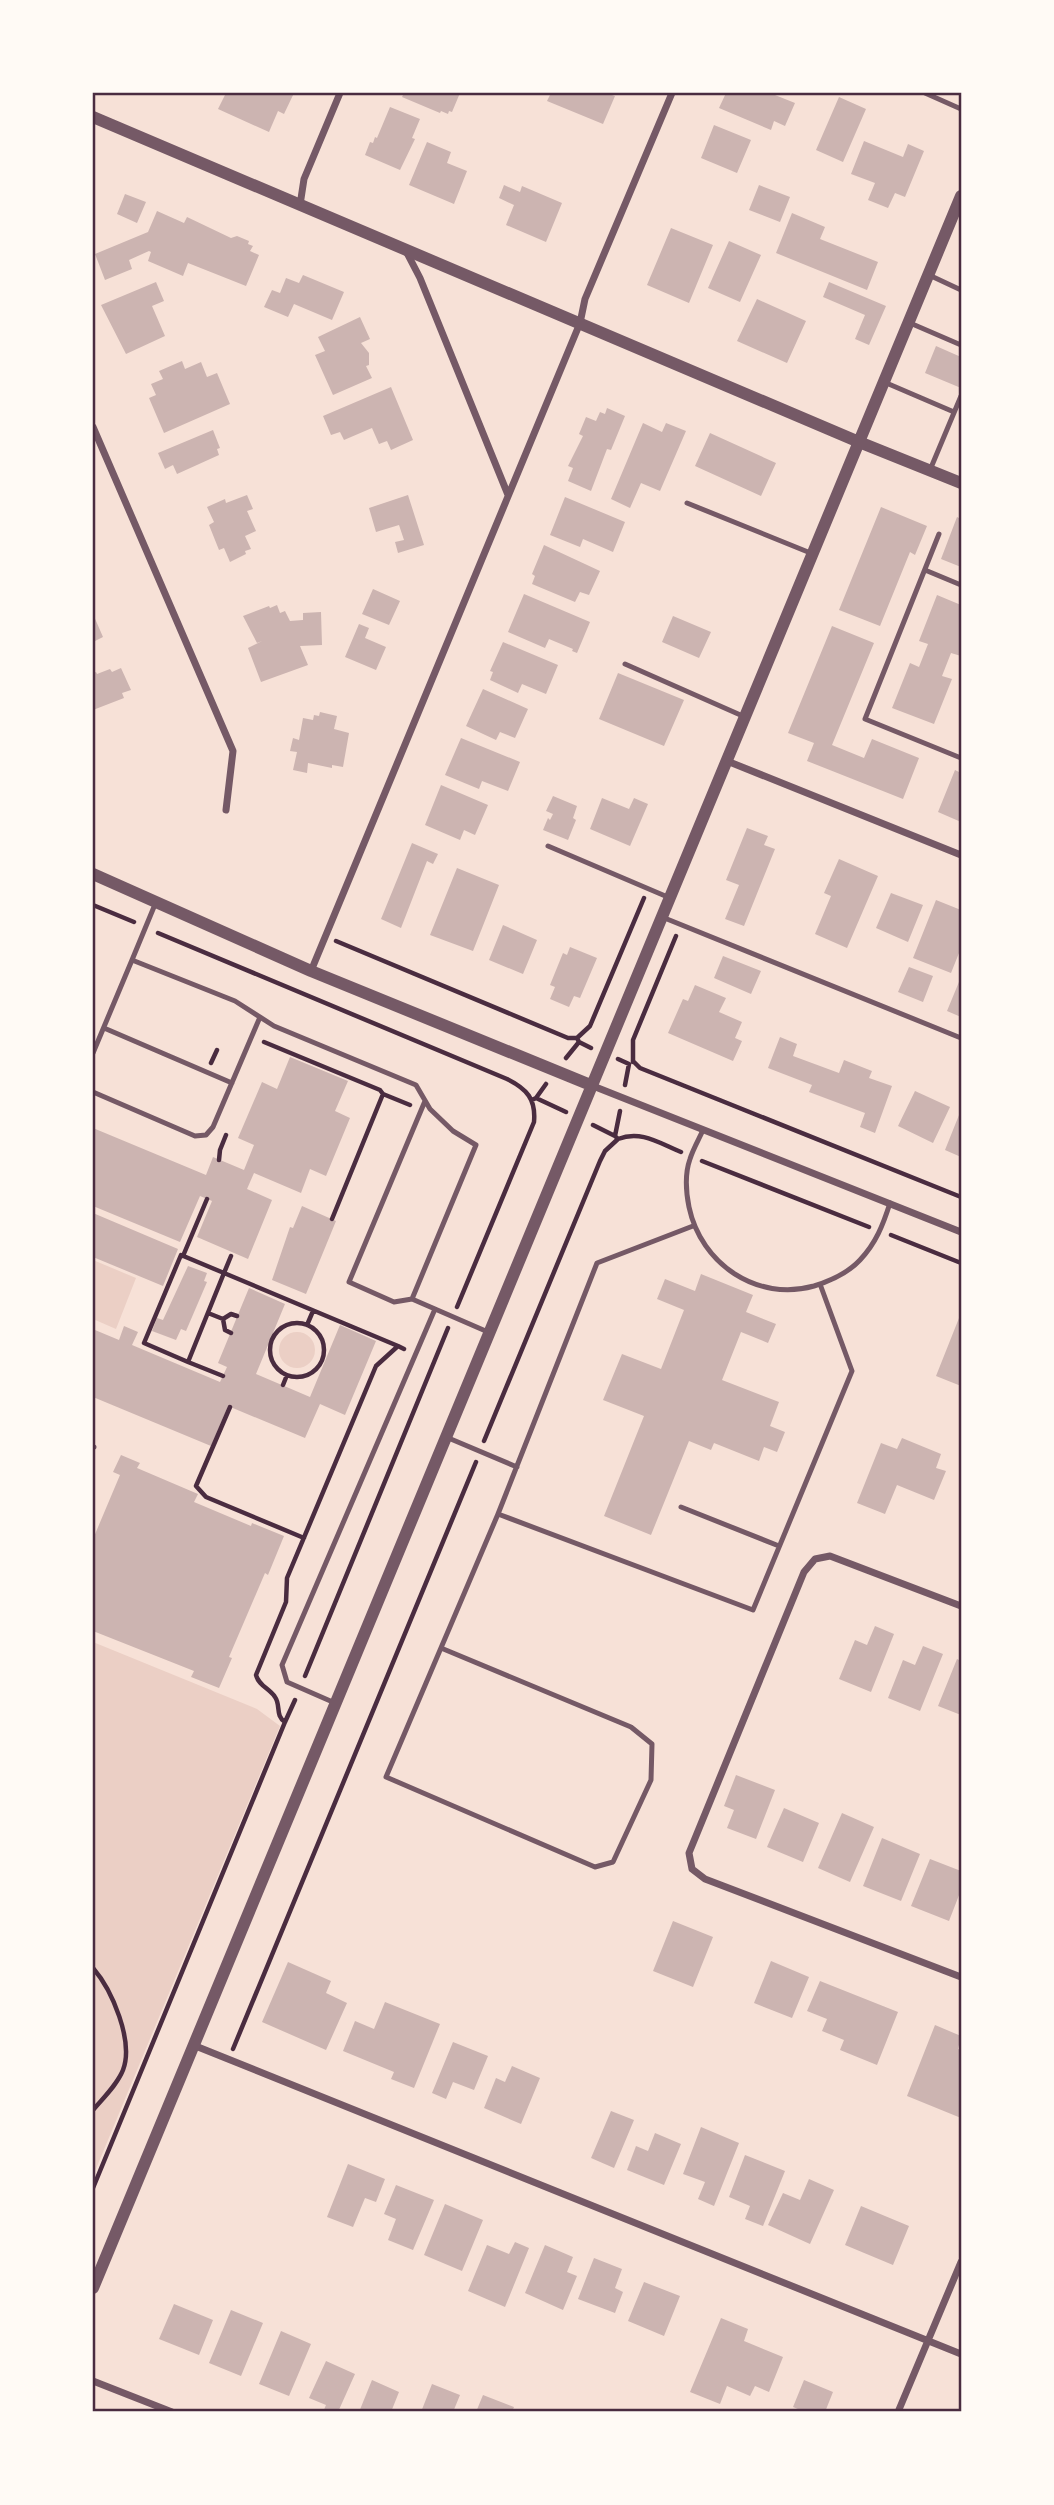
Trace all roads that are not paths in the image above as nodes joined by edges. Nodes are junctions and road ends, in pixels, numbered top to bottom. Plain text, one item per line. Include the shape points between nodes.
1 (340, 93) edge
2 (672, 93) edge
3 (925, 93) edge
4 (961, 109) edge
5 (93, 117) edge
6 (961, 196) edge
7 (300, 205) junction
8 (405, 249) junction
9 (929, 275) junction
10 (961, 290) edge
11 (909, 322) junction
12 (580, 323) junction
13 (961, 345) edge
14 (884, 382) junction
15 (961, 396) edge
16 (954, 412) junction
17 (93, 427) edge
18 (859, 442) junction
19 (930, 470) junction
20 (961, 483) edge
21 (508, 496) junction
22 (687, 503) dead end
23 (939, 534) dead end
24 (813, 554) junction
25 (925, 570) junction
26 (961, 585) edge
27 (625, 664) dead end
28 (745, 717) junction
29 (961, 758) edge
30 (727, 761) junction
31 (226, 810) dead end
32 (548, 846) dead end
33 (961, 855) edge
34 (93, 874) edge
35 (670, 898) junction
36 (156, 902) junction
37 (662, 917) junction
38 (132, 960) junction
39 (311, 971) junction
40 (260, 1017) junction
41 (104, 1028) junction
42 (961, 1038) edge
43 (93, 1053) edge
44 (232, 1083) junction
45 (593, 1086) junction
46 (93, 1092) edge
47 (425, 1101) junction
48 (704, 1129) junction
49 (890, 1203) junction
50 (693, 1226) junction
51 (961, 1232) edge
52 (820, 1284) junction
53 (412, 1299) junction
54 (435, 1309) junction
55 (490, 1333) junction
56 (446, 1437) junction
57 (517, 1466) junction
58 (681, 1507) dead end
59 (498, 1514) junction
60 (779, 1546) junction
61 (961, 1606) edge
62 (441, 1648) junction
63 (335, 1703) junction
64 (961, 1977) edge
65 (193, 2045) junction
66 (961, 2262) edge
67 (93, 2288) edge
68 (928, 2341) junction
69 (961, 2354) edge
70 (93, 2381) edge
71 (172, 2412) edge
72 (898, 2412) edge

1 - 7 street via 304,179
2 - 12 street via 585,299
3 - 4 lane
5 - 7 street
6 - 9 street
7 - 8 street
8 - 12 street
8 - 21 street
9 - 10 lane
9 - 11 street
11 - 13 lane
11 - 14 street
12 - 18 street
12 - 21 street
14 - 16 lane
14 - 18 street
15 - 16 lane
16 - 19 lane
17 - 31 street via 233,751
18 - 19 street
18 - 24 street
19 - 20 street
21 - 39 street
22 - 24 lane
23 - 25 lane
24 - 28 street
25 - 26 lane
25 - 29 lane via 865,719
27 - 28 lane
28 - 30 street
30 - 33 street
30 - 35 street
32 - 35 lane
34 - 36 street
35 - 37 street
36 - 38 lane
36 - 39 street
37 - 42 lane
37 - 45 street
38 - 40 lane via 235,1001
38 - 41 lane
39 - 45 street
40 - 44 lane
40 - 47 lane via 416,1085
41 - 43 lane
41 - 44 lane
44 - 46 lane via 210,1132 200,1136
45 - 48 street
45 - 55 street
47 - 53 lane via 453,1131 476,1145
47 - 53 lane via 349,1282 394,1301
48 - 49 street
48 - 50 lane via 691,1156 686,1193
49 - 51 street
49 - 52 lane via 881,1231 859,1262
50 - 52 lane via 710,1254 736,1276 766,1288 800,1290
50 - 57 lane via 597,1263
52 - 60 lane via 852,1371
53 - 54 lane
54 - 55 lane
54 - 63 lane via 282,1665 287,1682
55 - 56 street
56 - 57 lane
56 - 63 street
57 - 59 lane
58 - 60 lane
59 - 60 lane via 753,1610
59 - 62 lane
61 - 64 street via 830,1556 815,1559 804,1572 689,1853 692,1869 705,1879
62 - 62 lane via 386,1777 595,1867 613,1862 651,1780 652,1744 631,1727
63 - 65 street
65 - 67 street
65 - 68 street
66 - 68 street
68 - 69 street
68 - 72 street
70 - 71 street

